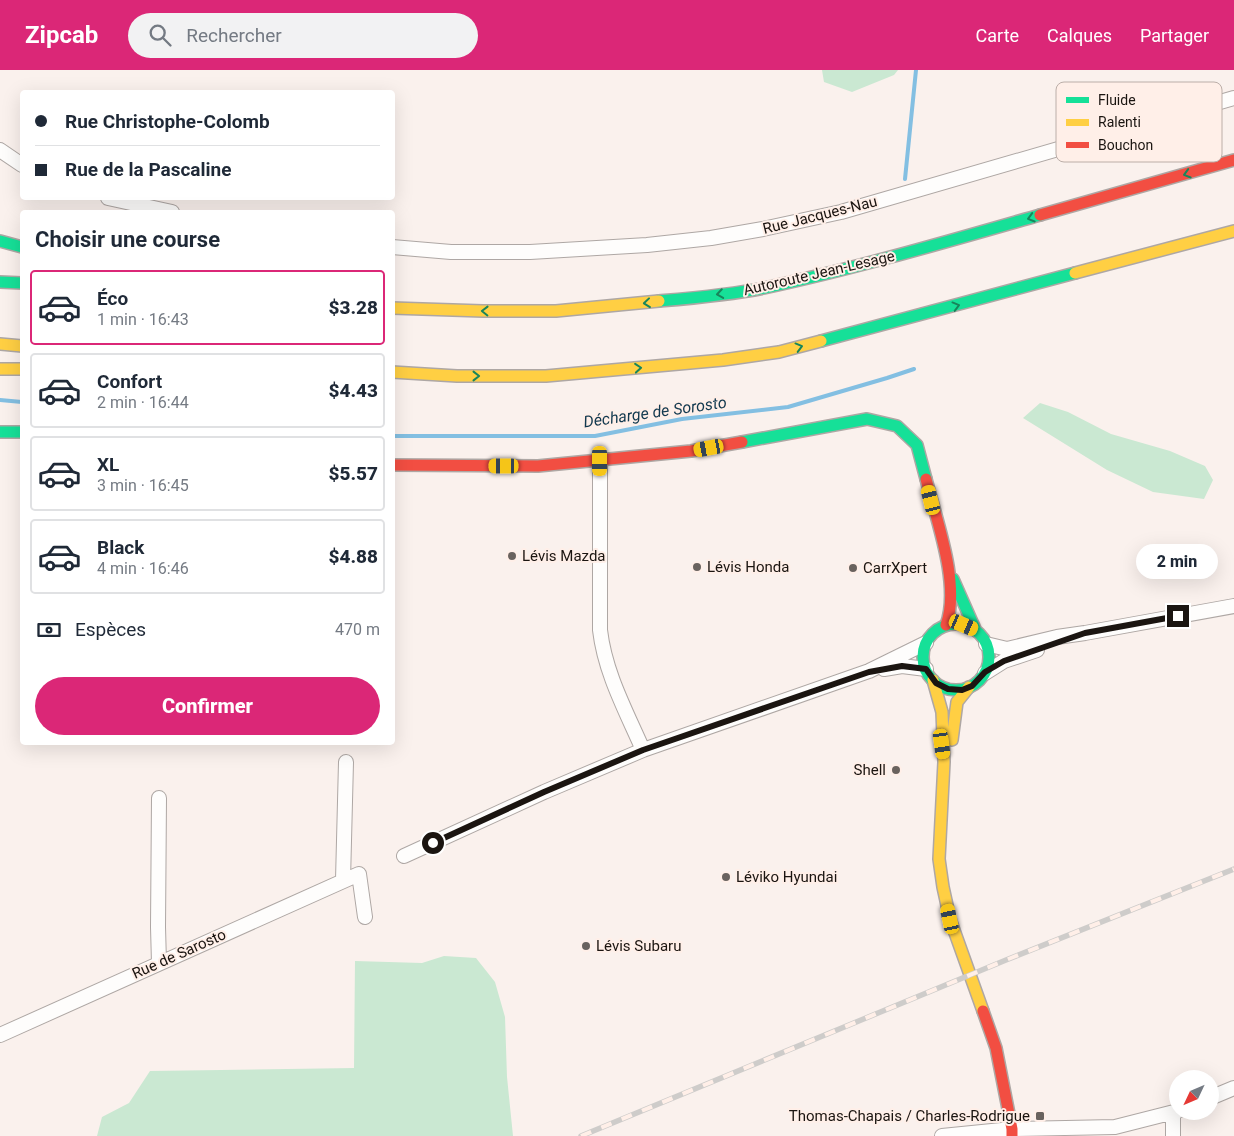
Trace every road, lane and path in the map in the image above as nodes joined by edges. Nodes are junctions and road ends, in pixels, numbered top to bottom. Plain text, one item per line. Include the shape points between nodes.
1 (0, 150) edge
2 (1056, 150) edge
3 (1234, 160) edge
4 (20, 164) edge
5 (117, 200) edge
6 (163, 210) edge
7 (1234, 231) edge
8 (0, 241) edge
9 (20, 246) edge
10 (395, 247) edge
11 (0, 282) edge
12 (20, 283) edge
13 (395, 306) edge
14 (0, 344) edge
15 (20, 346) edge
16 (0, 369) edge
17 (20, 369) edge
18 (395, 372) edge
19 (457, 376) junction
20 (395, 380) edge
21 (0, 432) edge
22 (20, 432) edge
23 (600, 461) junction
24 (395, 465) edge
25 (950, 574) junction
26 (1234, 606) edge
27 (946, 625) junction
28 (976, 631) junction
29 (1085, 633) junction
30 (926, 643) junction
31 (986, 644) junction
32 (869, 672) junction
33 (985, 672) junction
34 (929, 675) junction
35 (968, 687) junction
36 (643, 750) junction
37 (346, 762) dead end
38 (944, 762) junction
39 (159, 798) dead end
40 (404, 856) dead end
41 (343, 880) junction
42 (365, 917) dead end
43 (159, 963) junction
44 (0, 1035) edge
45 (1234, 1088) edge
46 (1219, 1094) edge
47 (1169, 1114) edge
48 (1174, 1120) edge
49 (1012, 1133) edge
50 (942, 1136) edge
51 (1173, 1136) edge

1 - 4 street
2 - 10 street, Rue Jacques-Nau via 841,212 711,238 530,252 451,252
3 -> 13 main road, Autoroute Jean-Lesage via 882,260 763,288 696,298 556,311
5 - 6 street
19 -> 7 main road via 546,376 780,352
8 - 9 main road
11 - 12 main road
14 - 15 main road
16 - 17 main road
18 - 19 main road
19 - 20 main road
21 - 22 main road
23 - 24 main road via 538,466
23 - 25 main road via 691,451 867,419 897,426 917,445
23 - 36 street via 602,650
25 - 27 main road via 950,606
25 - 28 main road
26 - 29 street
27 - 28 main road via 964,625
27 - 30 main road
28 - 31 main road
29 - 31 street via 1007,649
29 - 33 street via 1004,661
30 - 32 street
30 - 34 main road via 923,658
31 - 33 main road via 989,655
32 - 34 street via 902,666
32 - 36 street
33 - 35 main road
34 - 35 main road via 950,690
34 - 38 main road via 942,712
35 - 38 main road via 957,702 951,747
36 - 40 street
37 - 41 street
38 - 49 main road via 940,859 943,887 950,919 996,1048
39 - 43 street
41 - 42 street, Rue de Sarosto via 359,874
41 - 43 street, Rue de Sarosto
43 - 44 street, Rue de Sarosto
45 - 46 street
47 - 49 street via 1115,1127
48 - 51 street
49 - 50 street

